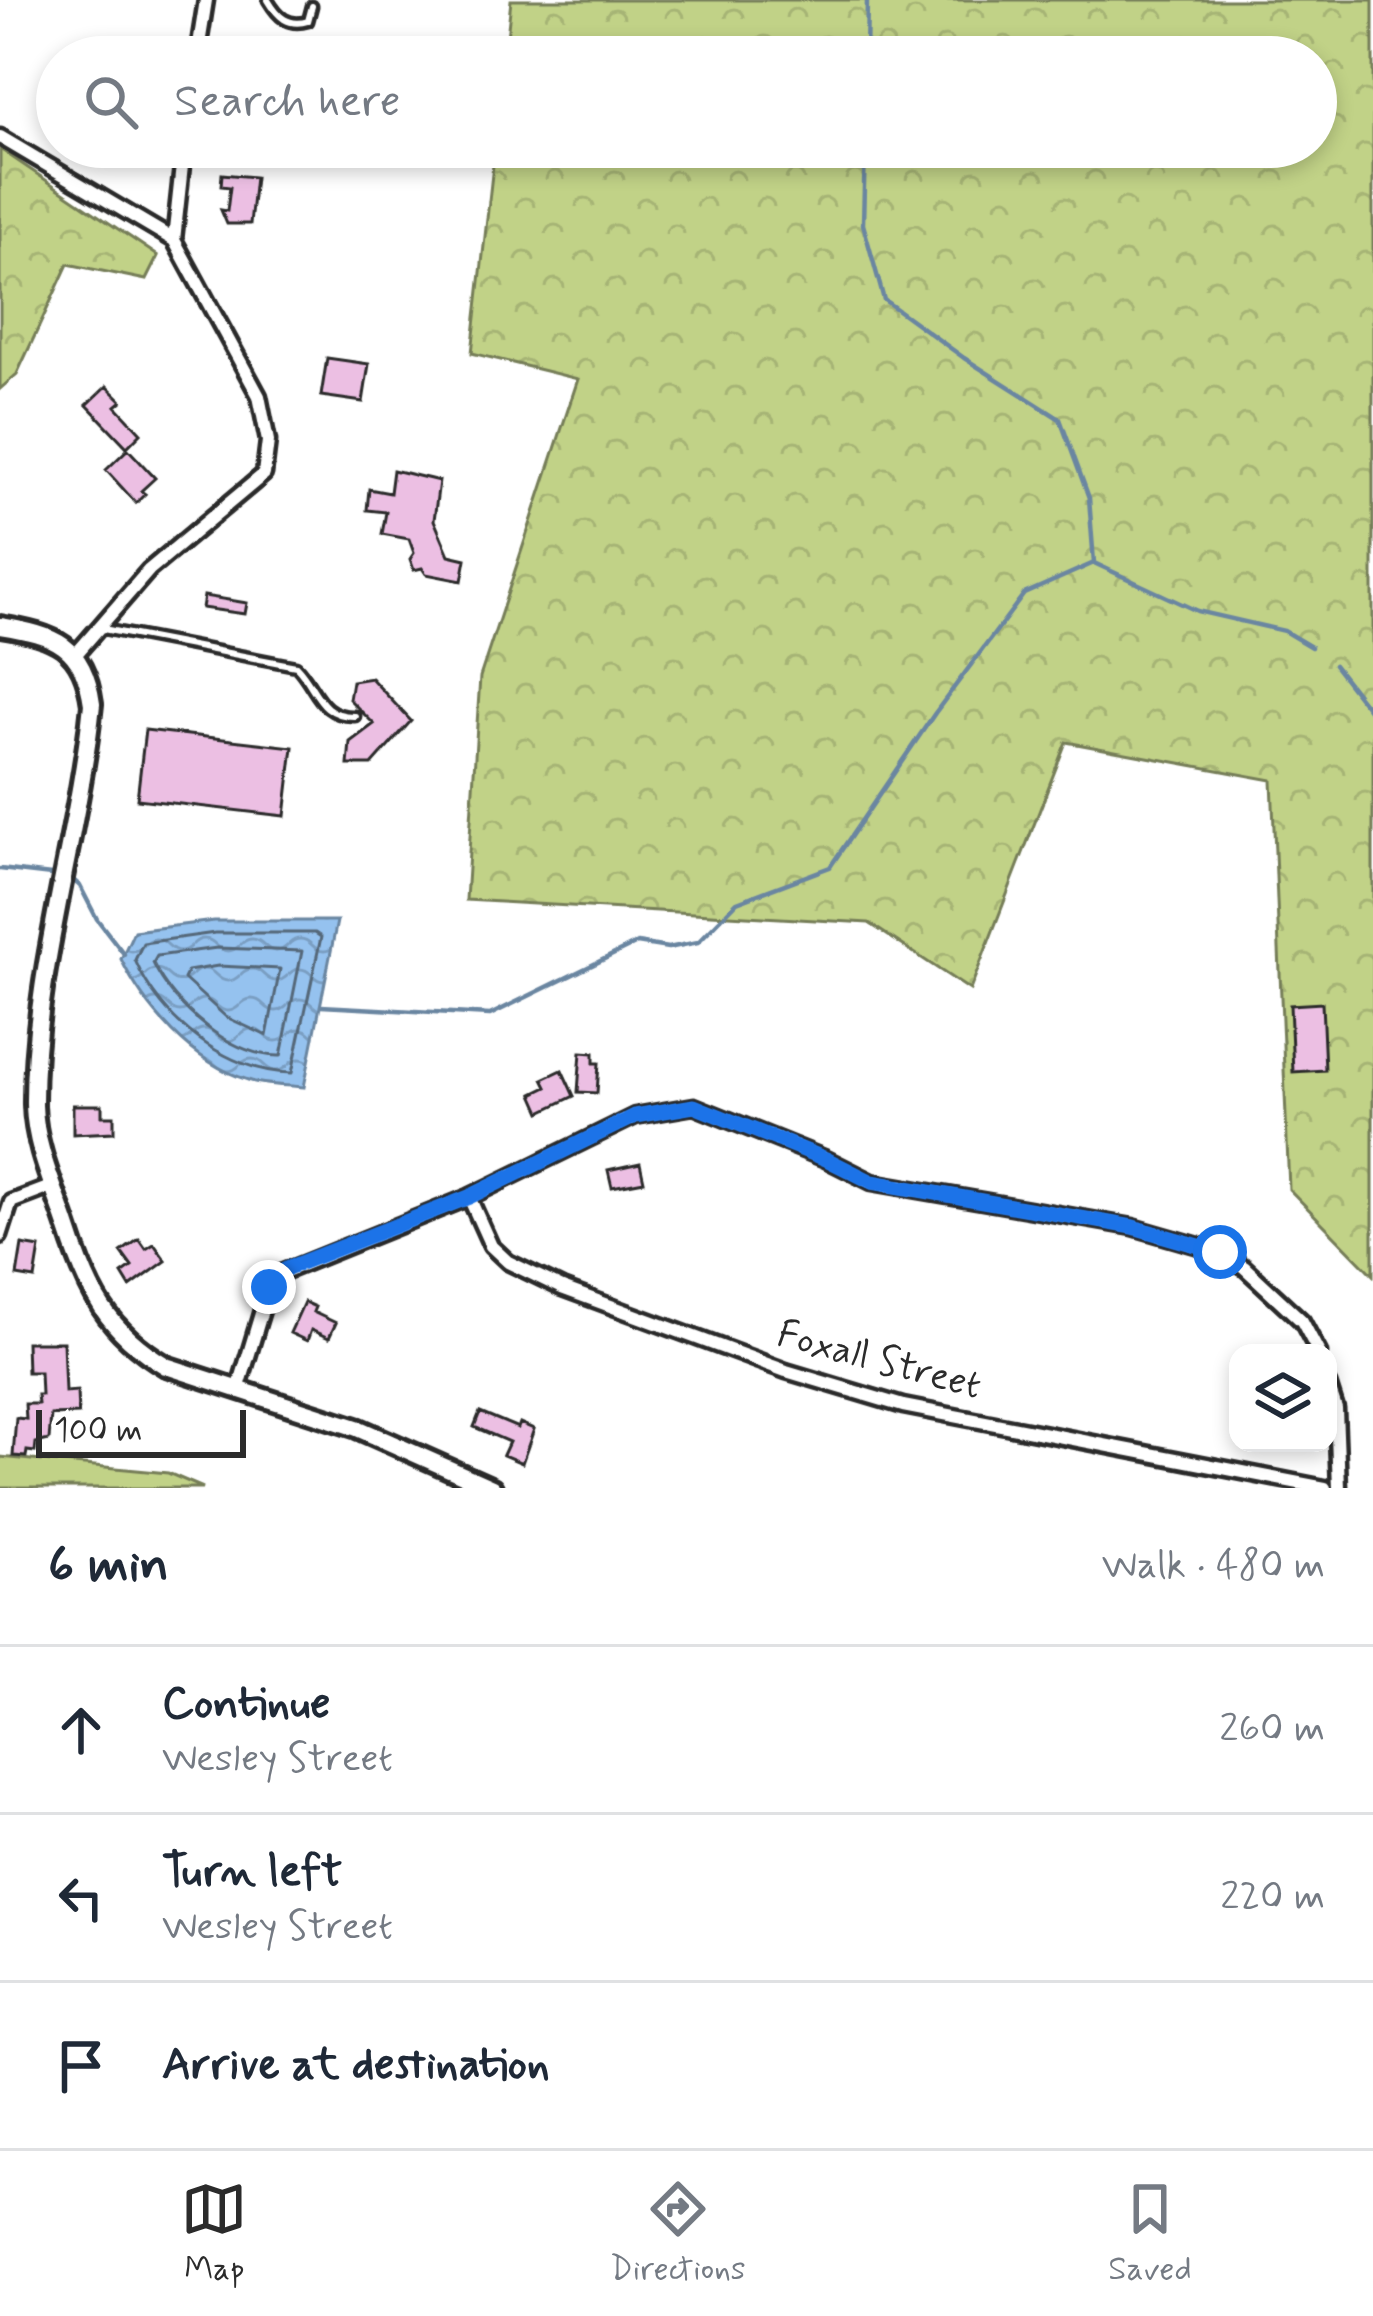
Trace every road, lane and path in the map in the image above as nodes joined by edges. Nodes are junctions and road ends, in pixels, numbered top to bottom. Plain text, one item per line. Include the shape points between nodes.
1 (206, 0) edge
2 (268, 0) edge
3 (312, 6) dead end
4 (200, 36) edge
5 (0, 137) edge
6 (36, 158) edge
7 (52, 168) edge
8 (182, 168) edge
9 (174, 240) junction
10 (0, 626) edge
11 (100, 627) junction
12 (76, 654) junction
13 (355, 716) dead end
14 (53, 1186) junction
15 (469, 1197) junction
16 (0, 1236) edge
17 (1314, 1344) edge
18 (238, 1390) junction
19 (1337, 1435) edge
20 (492, 1488) edge
21 (1324, 1488) edge
22 (1339, 1488) edge

1 - 4 street
2 - 3 lane via 296,25 308,21
5 - 6 street
7 - 9 street
8 - 9 street
9 - 11 street via 259,396 268,441 264,474 149,570
10 - 12 main road
11 - 12 street
11 - 13 lane via 296,666 325,708
12 - 14 main road via 92,704 34,1106
14 - 16 street via 11,1202
14 - 18 main road via 85,1283 116,1328 166,1366
15 - 17 street via 635,1116 694,1106 872,1182 1133,1227 1220,1252 1302,1321
15 - 18 street via 277,1274
15 - 21 street, Foxall Street via 490,1246 508,1262 786,1371 903,1406
18 - 20 main road via 357,1428
19 - 22 street

